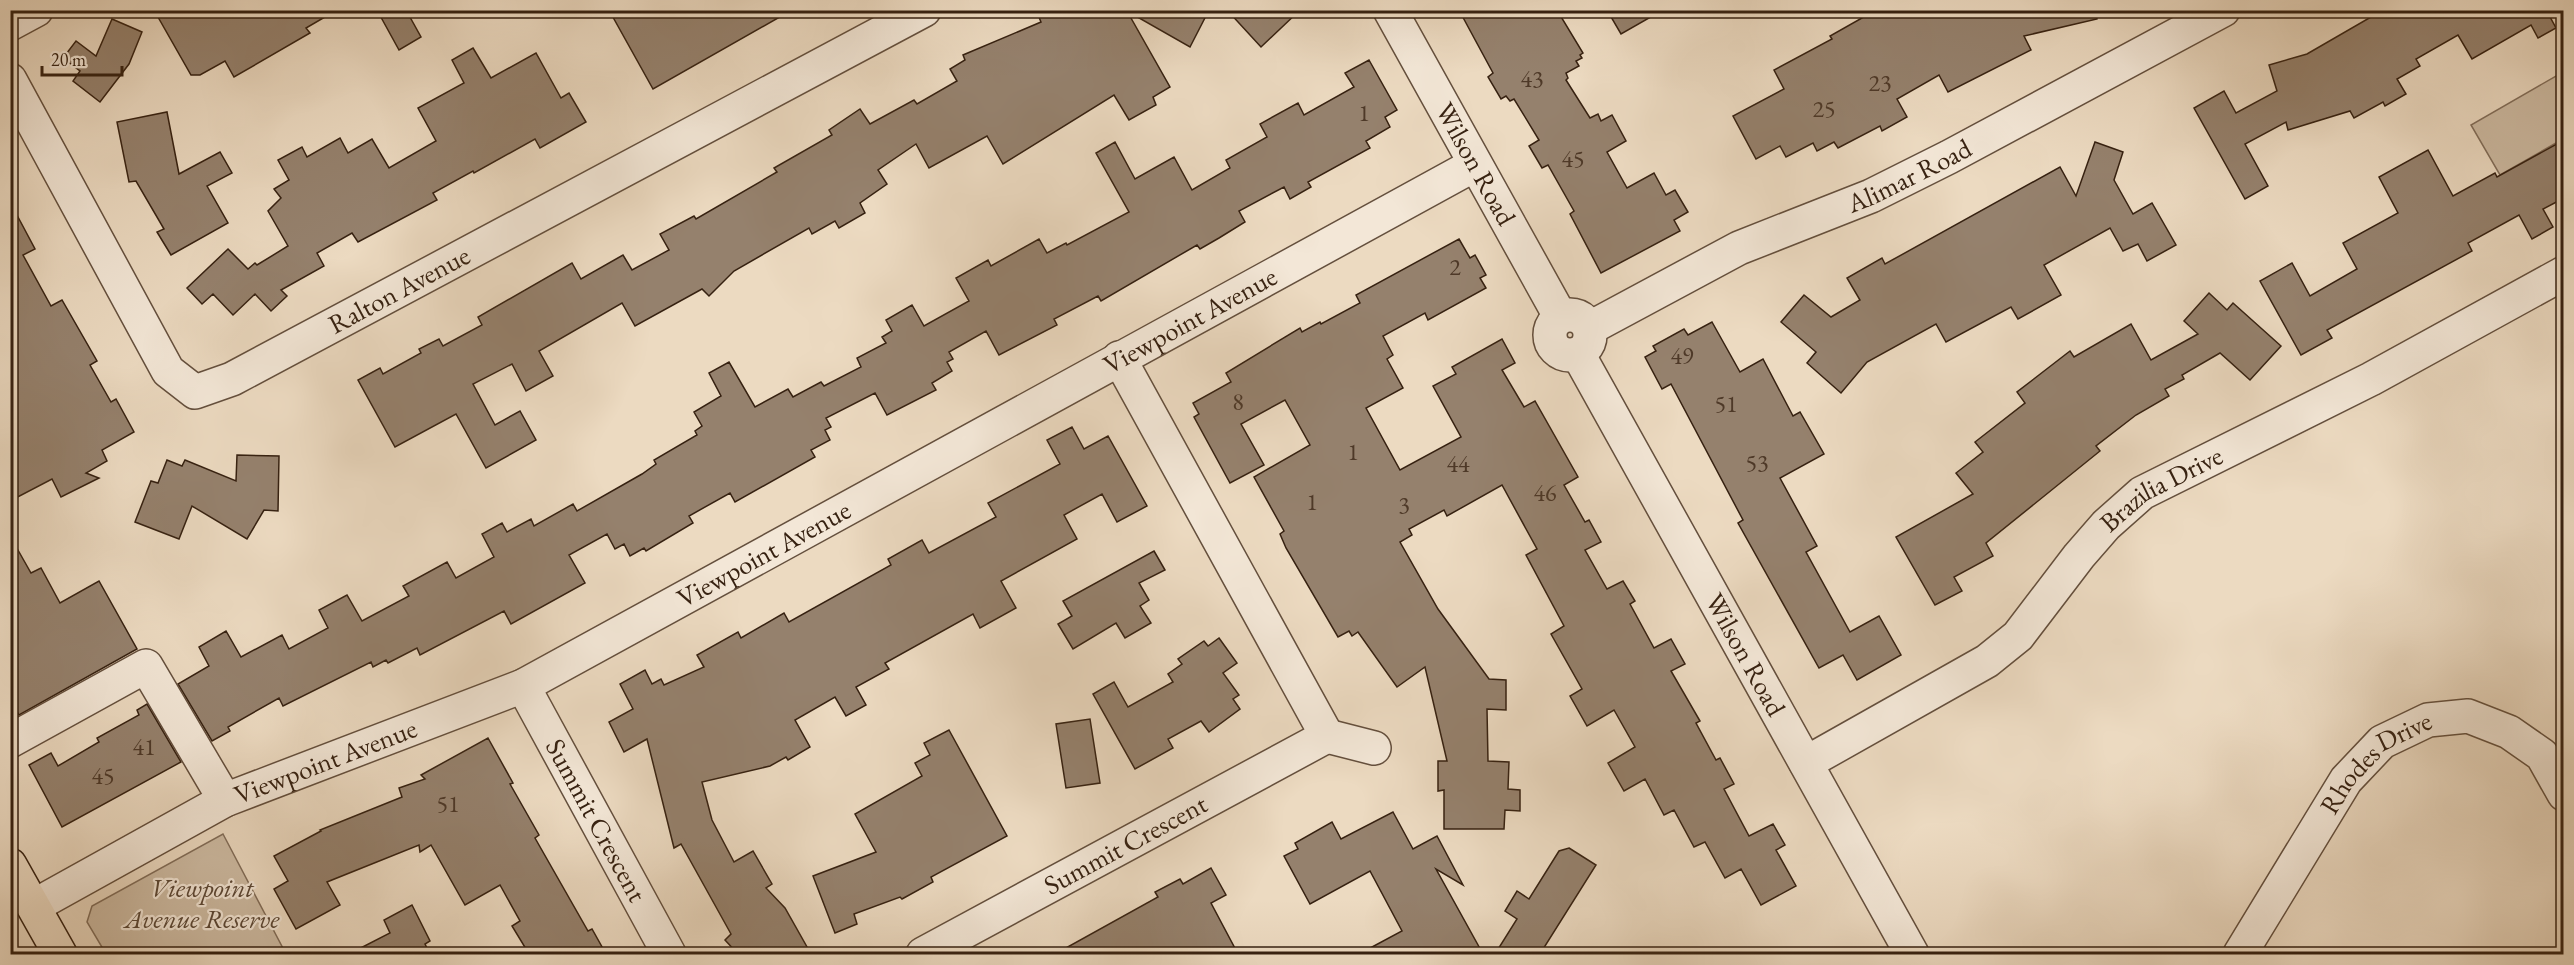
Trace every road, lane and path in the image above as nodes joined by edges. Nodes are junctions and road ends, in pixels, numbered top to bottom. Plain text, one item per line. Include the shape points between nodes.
1 (36, 10) edge
2 (924, 10) edge
3 (1390, 10) edge
4 (2223, 10) edge
5 (10, 24) edge
6 (10, 80) edge
7 (1474, 165) junction
8 (2564, 273) edge
9 (1576, 333) junction
10 (1119, 358) junction
11 (523, 686) junction
12 (1327, 736) junction
13 (10, 741) edge
14 (1374, 748) dead end
15 (1806, 763) junction
16 (2564, 794) edge
17 (225, 800) junction
18 (10, 865) edge
19 (34, 906) junction
20 (60, 954) edge
21 (669, 954) edge
22 (923, 954) edge
23 (1912, 954) edge
24 (2240, 954) edge

1 - 5 street
2 - 6 street, Ralton Avenue via 232,379 195,392 168,371
3 - 7 street, Wilson Road
4 - 9 street, Alimar Road via 1949,158 1871,196 1739,248
7 - 9 street, Wilson Road
7 - 10 street, Viewpoint Avenue
8 - 15 street, Brazilia Drive via 2371,379 2142,493 2085,548 2018,636 1988,661
9 - 15 street, Wilson Road
10 - 11 street, Viewpoint Avenue
10 - 12 street
11 - 17 street, Viewpoint Avenue
11 - 21 street, Summit Crescent
12 - 14 street
12 - 22 street, Summit Crescent
13 - 17 street via 146,666
15 - 23 street, Wilson Road
16 - 24 street, Rhodes Drive via 2542,754 2509,732 2468,716 2428,720 2382,742 2346,780
17 - 19 street, Viewpoint Avenue
18 - 19 main road
19 - 20 main road

